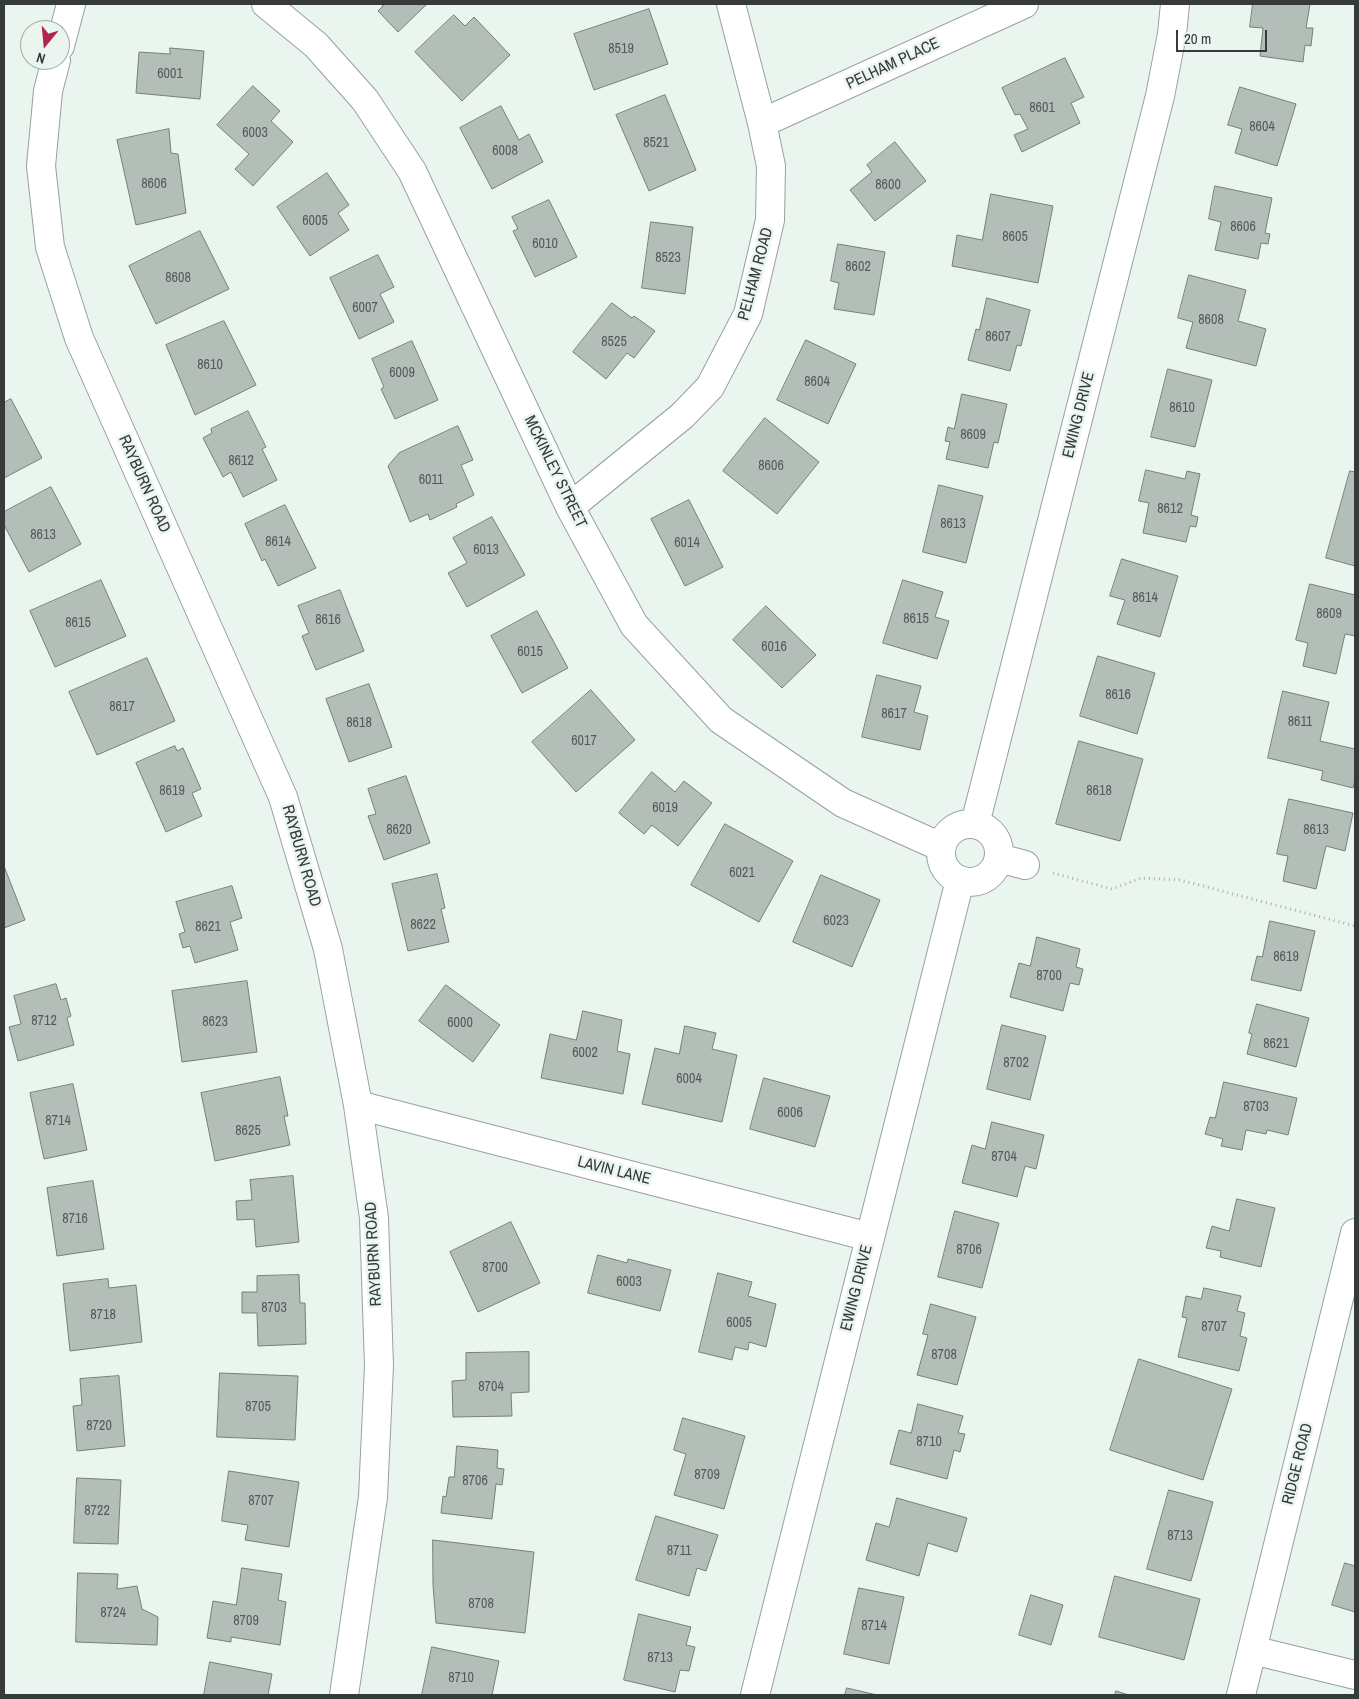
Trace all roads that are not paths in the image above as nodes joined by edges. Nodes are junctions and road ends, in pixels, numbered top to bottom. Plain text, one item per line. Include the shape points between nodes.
1 (71, 4) edge
2 (266, 4) edge
3 (731, 4) edge
4 (1024, 4) edge
5 (1175, 4) edge
6 (67, 20) edge
7 (53, 70) edge
8 (762, 123) junction
9 (570, 506) junction
10 (975, 824) junction
11 (942, 847) junction
12 (999, 858) junction
13 (1025, 865) road end
14 (960, 880) junction
15 (358, 1105) junction
16 (1355, 1233) edge
17 (870, 1237) junction
18 (1252, 1650) junction
19 (1355, 1675) edge
20 (344, 1695) edge
21 (755, 1695) edge
22 (1241, 1695) edge

1 - 6 street
2 - 9 street, MCKINLEY STREET via 316,45 359,93 412,171
3 - 8 street, PELHAM ROAD
4 - 8 street, PELHAM PLACE
5 - 10 street, EWING DRIVE via 1160,96
7 - 15 street, RAYBURN ROAD via 40,166 50,247 79,338 283,797 328,949
8 - 9 street, PELHAM ROAD via 771,166 770,220 748,314 710,387 682,416
9 - 11 street, MCKINLEY STREET via 634,625 721,720 843,803
10 - 11 street via 958,826 945,838
10 - 12 street via 994,836
11 - 14 street via 941,855 947,870
12 - 13 street
12 - 14 street via 984,878
14 - 17 street, EWING DRIVE
15 - 17 street, LAVIN LANE
15 - 20 street, RAYBURN ROAD via 374,1218 379,1366 373,1498
16 - 18 street, RIDGE ROAD
17 - 21 street, EWING DRIVE
18 - 19 street
18 - 22 street, RIDGE ROAD

